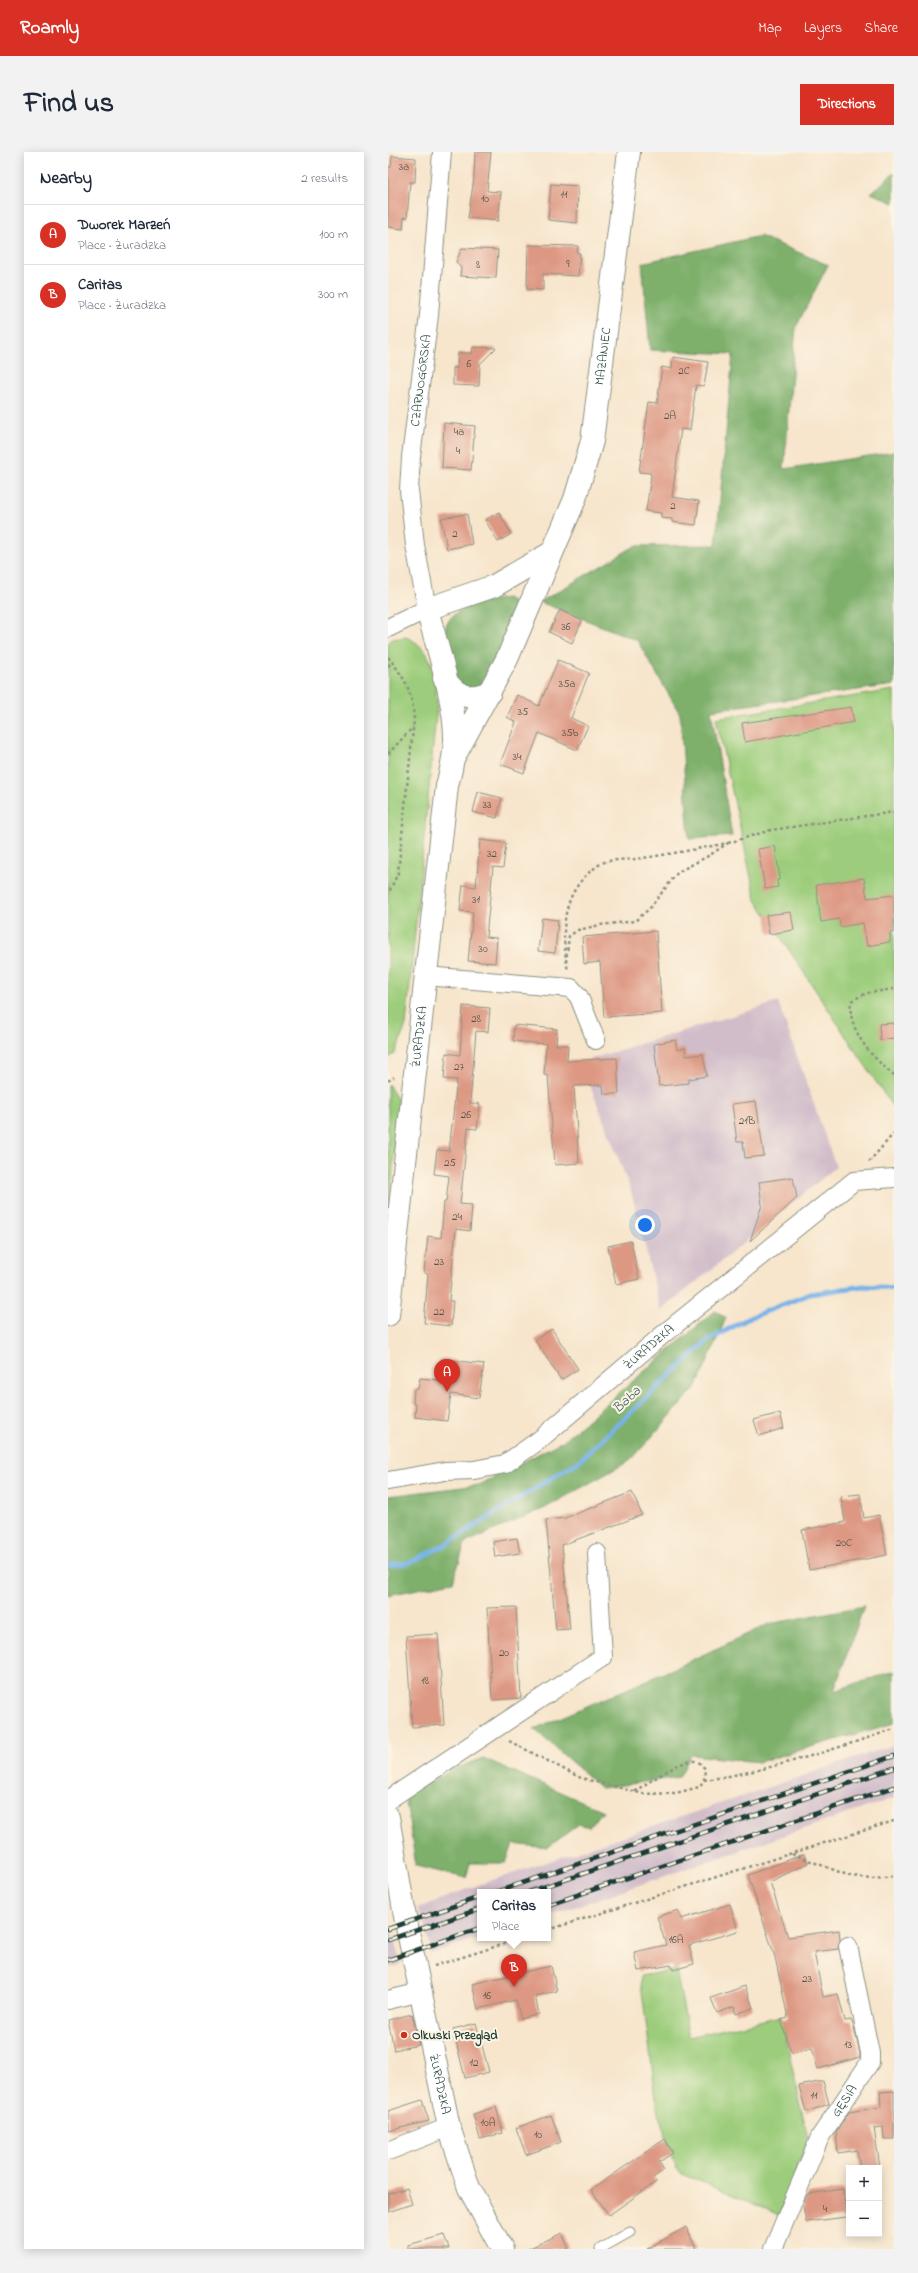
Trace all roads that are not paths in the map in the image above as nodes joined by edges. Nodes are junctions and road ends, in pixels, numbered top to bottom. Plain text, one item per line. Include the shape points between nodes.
1 (442, 152) edge
2 (629, 152) edge
3 (551, 554) junction
4 (494, 586) junction
5 (428, 609) junction
6 (522, 623) junction
7 (388, 628) edge
8 (444, 678) junction
9 (490, 692) junction
10 (454, 758) junction
11 (424, 976) junction
12 (596, 1040) dead end
13 (894, 1178) edge
14 (388, 1315) edge
15 (388, 1481) edge
16 (597, 1553) dead end
17 (388, 1800) edge
18 (388, 1817) edge
19 (848, 1946) dead end
20 (419, 1982) junction
21 (388, 2000) edge
22 (449, 2126) junction
23 (388, 2151) edge
24 (630, 2232) dead end
25 (502, 2249) edge
26 (600, 2249) edge
27 (773, 2249) edge

1 - 5 street, CZARNOGÓRSKA via 429,315 410,457 409,490 415,545
2 - 3 street, MAZANIEC via 592,441 575,499
3 - 4 street
3 - 6 street, MAZANIEC
4 - 5 street
4 - 6 street via 507,587 520,598 523,607
5 - 7 street
5 - 8 street
6 - 9 street, MAZANIEC
8 - 9 street via 450,687 464,697
8 - 10 street via 454,722
9 - 10 street, MAZANIEC
10 - 11 street, ŻURADZKA via 447,786
11 - 12 street via 571,988 579,997
11 - 14 street, ŻURADZKA
13 - 15 street, ŻURADZKA via 854,1181 666,1332 538,1441 505,1464
16 - 17 street via 603,1657
18 - 20 street, ŻURADZKA
19 - 27 street, GĘSIA via 870,2062 820,2137
20 - 21 street
20 - 22 street, ŻURADZKA
22 - 23 street
22 - 25 street, ŻURADZKA via 469,2188
24 - 26 lane

